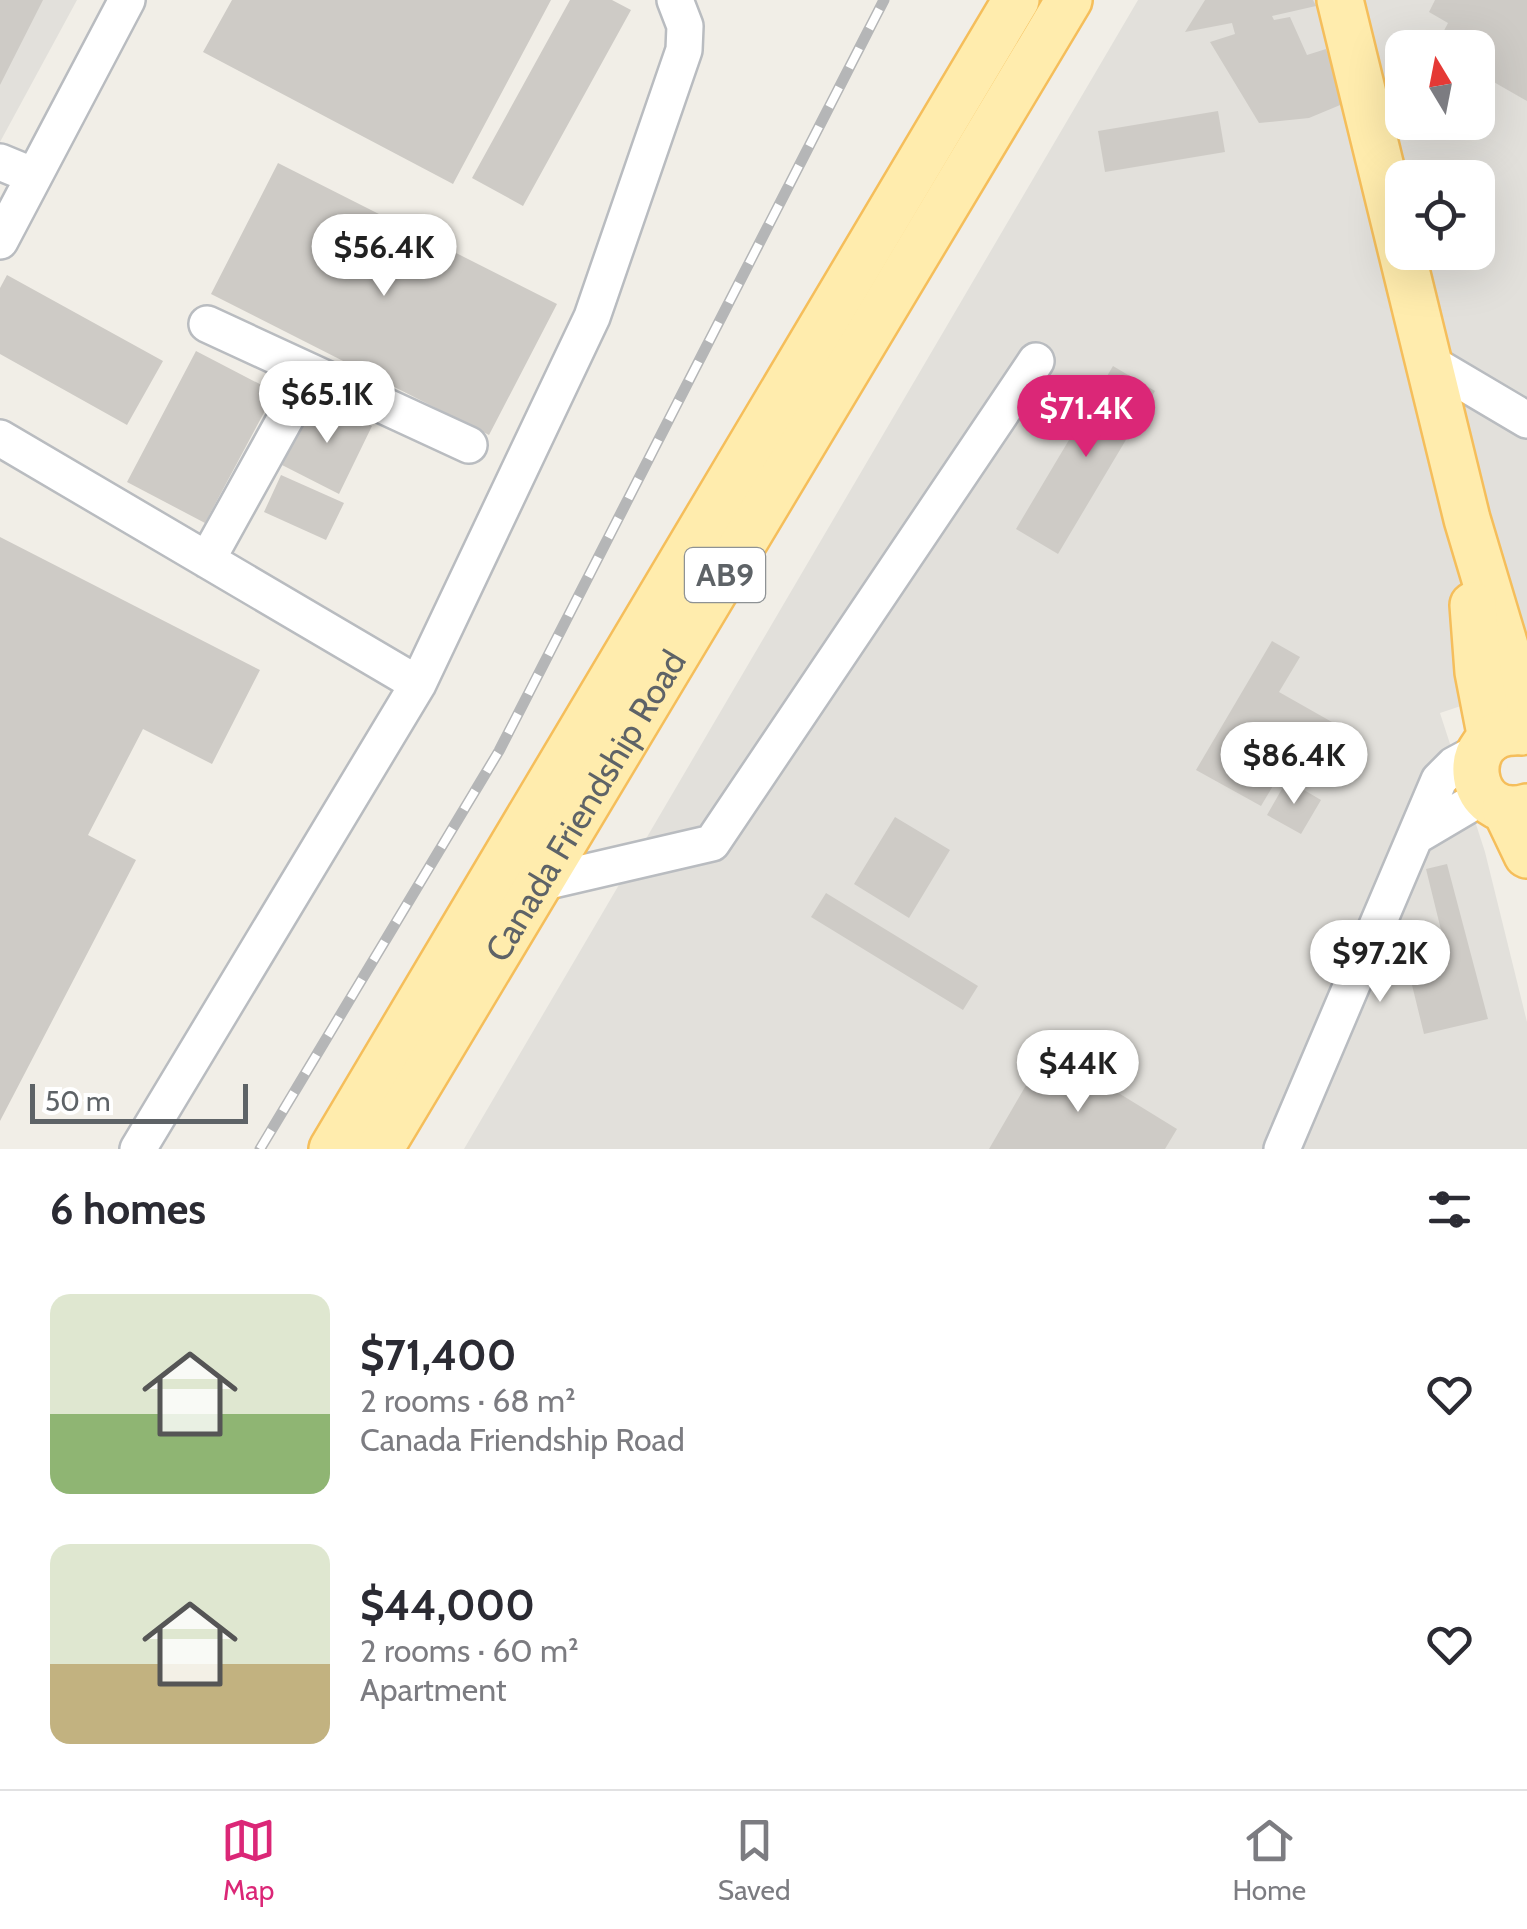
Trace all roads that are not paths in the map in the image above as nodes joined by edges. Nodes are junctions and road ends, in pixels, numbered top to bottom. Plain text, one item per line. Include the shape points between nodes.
1 (126, 0) edge
2 (675, 0) edge
3 (1016, 0) edge
4 (1069, 0) edge
5 (1340, 0) edge
6 (0, 162) edge
7 (34, 176) junction
8 (0, 241) edge
9 (206, 324) dead end
10 (1036, 361) dead end
11 (1429, 362) junction
12 (310, 374) junction
13 (1527, 420) edge
14 (0, 438) edge
15 (469, 445) dead end
16 (1467, 518) junction
17 (207, 560) junction
18 (1520, 656) edge
19 (418, 684) junction
20 (1505, 739) edge
21 (1505, 804) edge
22 (1418, 834) junction
23 (1527, 856) edge
24 (540, 883) junction
25 (138, 1149) edge
26 (332, 1149) edge
27 (380, 1149) edge
28 (1282, 1149) edge

1 - 7 street
2 - 19 street via 685,26 684,50 592,317
3 - 26 main road, Canada Friendship Road / AB9
4 - 24 main road, Canada Friendship Road / AB9
5 - 11 main road
6 - 7 street
7 - 8 street
9 - 12 street
10 - 24 street via 712,843
11 - 13 street
11 - 16 main road
12 - 15 street
12 - 17 street
14 - 17 street
16 - 18 main road
16 - 20 main road via 1478,672
17 - 19 street
18 - 20 main road via 1520,696
19 - 25 street
20 - 21 main road via 1475,768 1477,784
20 - 22 street via 1439,780
21 - 22 street
21 - 23 main road
22 - 28 street
24 - 27 main road, Canada Friendship Road / AB9

